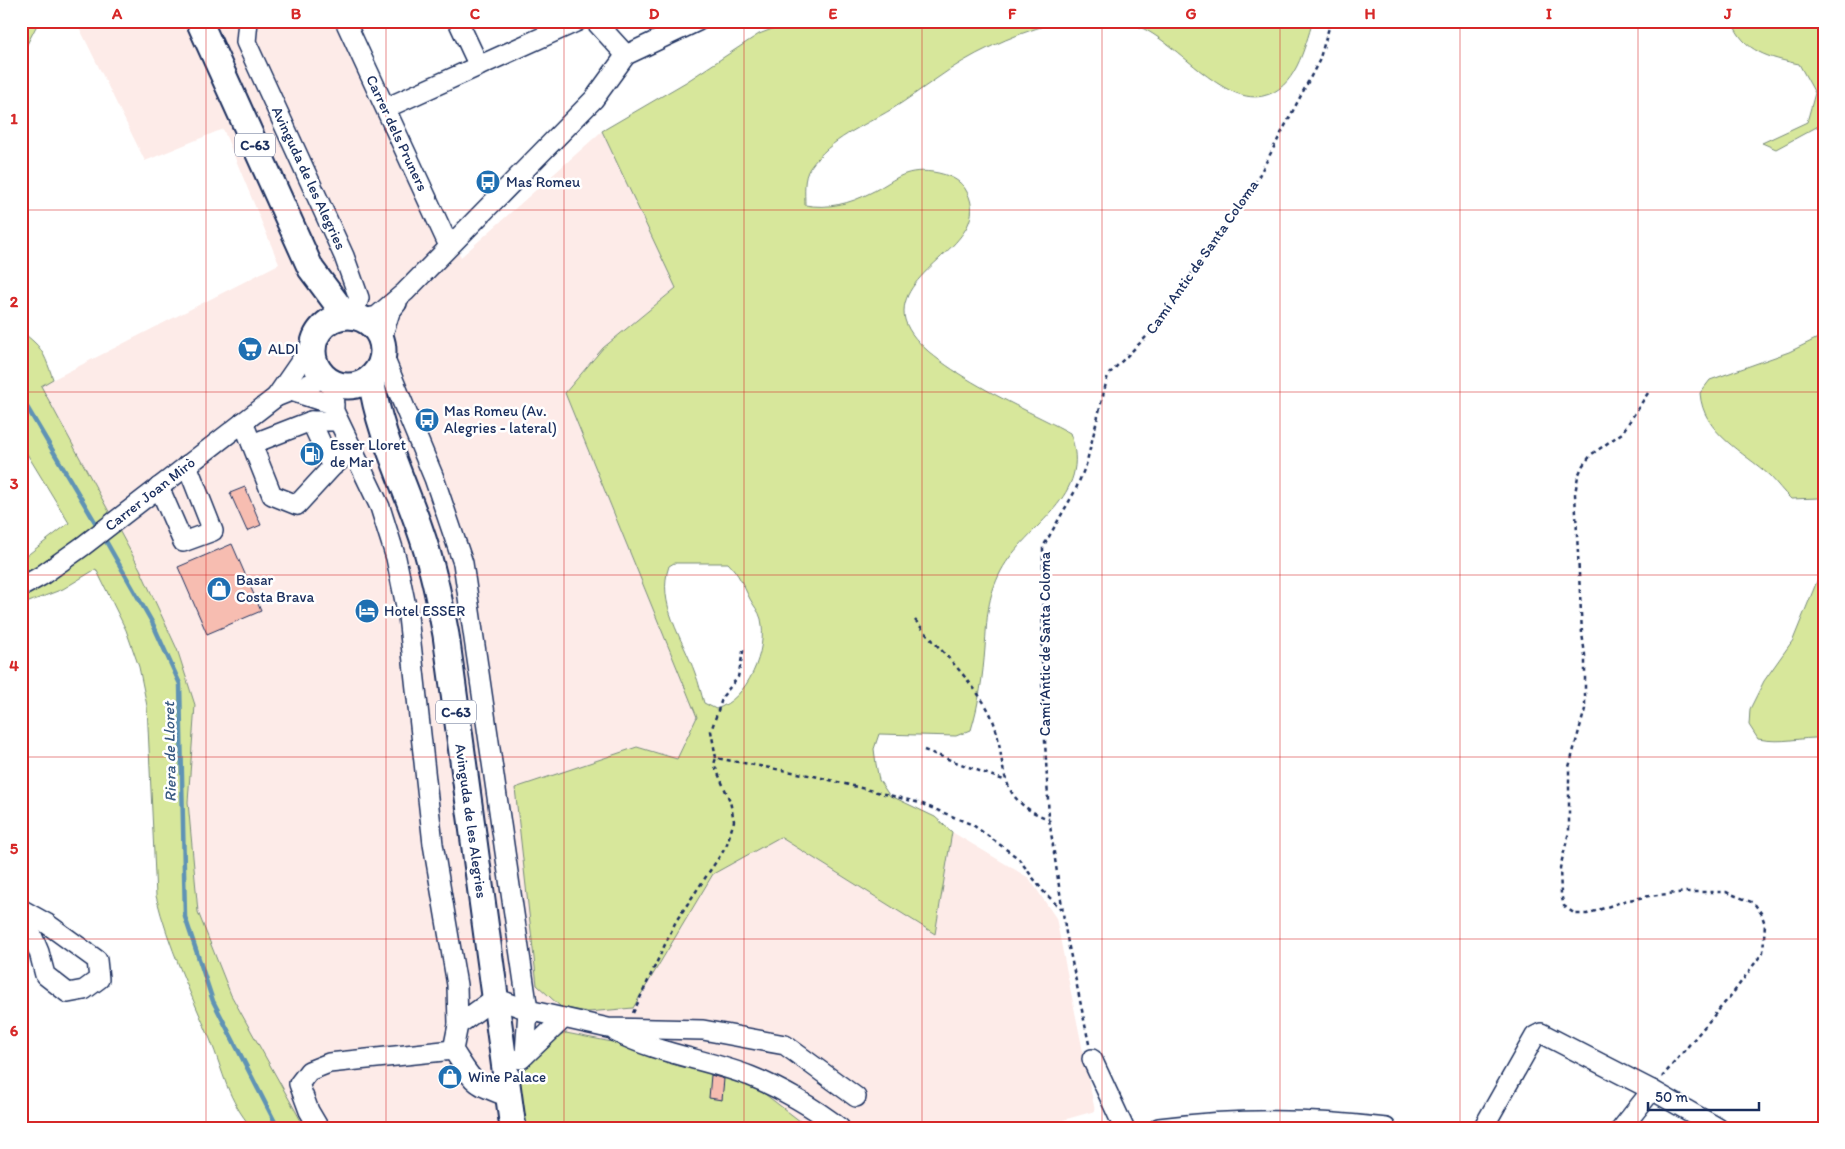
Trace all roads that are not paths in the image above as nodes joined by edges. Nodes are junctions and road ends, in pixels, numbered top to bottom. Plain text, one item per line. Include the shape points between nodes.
1 (199, 21) edge
2 (248, 21) edge
3 (345, 21) edge
4 (458, 21) edge
5 (578, 21) edge
6 (595, 21) edge
7 (698, 21) edge
8 (626, 55) junction
9 (479, 66) junction
10 (386, 108) junction
11 (449, 246) junction
12 (311, 269) junction
13 (405, 292) junction
14 (354, 317) junction
15 (316, 337) junction
16 (382, 347) junction
17 (371, 378) junction
18 (283, 394) junction
19 (334, 394) junction
20 (243, 422) junction
21 (302, 423) junction
22 (384, 434) junction
23 (252, 444) junction
24 (352, 450) junction
25 (187, 465) junction
26 (332, 467) junction
27 (159, 487) junction
28 (21, 587) edge
29 (21, 909) edge
30 (495, 998) junction
31 (528, 1010) junction
32 (564, 1018) junction
33 (458, 1025) junction
34 (608, 1028) junction
35 (453, 1050) junction
36 (525, 1055) junction
37 (1092, 1059) road end
38 (507, 1086) junction
39 (1652, 1090) junction
40 (856, 1097) dead end
41 (319, 1128) edge
42 (513, 1128) edge
43 (840, 1128) edge
44 (1124, 1128) edge
45 (1159, 1128) edge
46 (1386, 1128) edge
47 (1483, 1128) edge
48 (1622, 1128) edge
49 (1718, 1128) edge

1 - 12 main road, C-63
2 - 14 street, Avinguda de les Alegries via 246,42 344,256 359,298
3 - 10 street, Carrer dels Pruners
4 - 9 street
5 - 9 street
6 - 8 street
7 - 8 street
8 - 11 street via 594,99
9 - 10 street
10 - 11 street, Carrer dels Pruners
11 - 13 street
12 - 14 main road, C-63
12 - 15 main road, C-63 via 320,303
13 - 14 street via 377,316
13 - 16 street via 390,312
14 - 15 main road via 333,319
14 - 16 main road, C-63 via 372,326
15 - 18 street, Carrer Joan Mirò
15 - 19 main road, C-63 via 315,365
16 - 17 main road via 377,370
16 - 31 street via 434,478 462,563
17 - 19 main road
17 - 22 main road, Avinguda de les Alegries / C-63
18 - 19 street, Carrer Joan Mirò
18 - 19 street
18 - 20 street, Carrer Joan Mirò
19 - 21 street
19 - 22 main road, Avinguda de les Alegries / C-63
19 - 24 street
20 - 23 street
20 - 25 street, Carrer Joan Mirò
21 - 23 street
21 - 26 street
22 - 30 main road, Avinguda de les Alegries / C-63 via 436,580
23 - 26 street via 272,495 297,505
24 - 26 street
24 - 33 street via 380,507 396,558 408,616 433,844 457,985
25 - 27 street, Carrer Joan Mirò
25 - 27 street via 213,531 183,542
27 - 28 street, Carrer Joan Mirò via 83,546
29 - 29 street via 97,960 98,979 84,990 68,993 45,975
30 - 31 street
30 - 33 street
30 - 38 main road, Avinguda de les Alegries / C-63
31 - 32 street
31 - 36 street
32 - 34 street
32 - 36 street
33 - 35 street
34 - 40 street via 703,1030 785,1045
34 - 43 street via 671,1054 750,1076 821,1113
35 - 38 street via 470,1078 482,1088
35 - 41 street via 329,1063 309,1071 299,1084
36 - 38 street
37 - 44 street
38 - 42 main road, Avinguda de les Alegries / C-63
39 - 47 street via 1541,1032 1535,1036
39 - 48 street
39 - 49 street
45 - 46 street via 1252,1119 1338,1122

